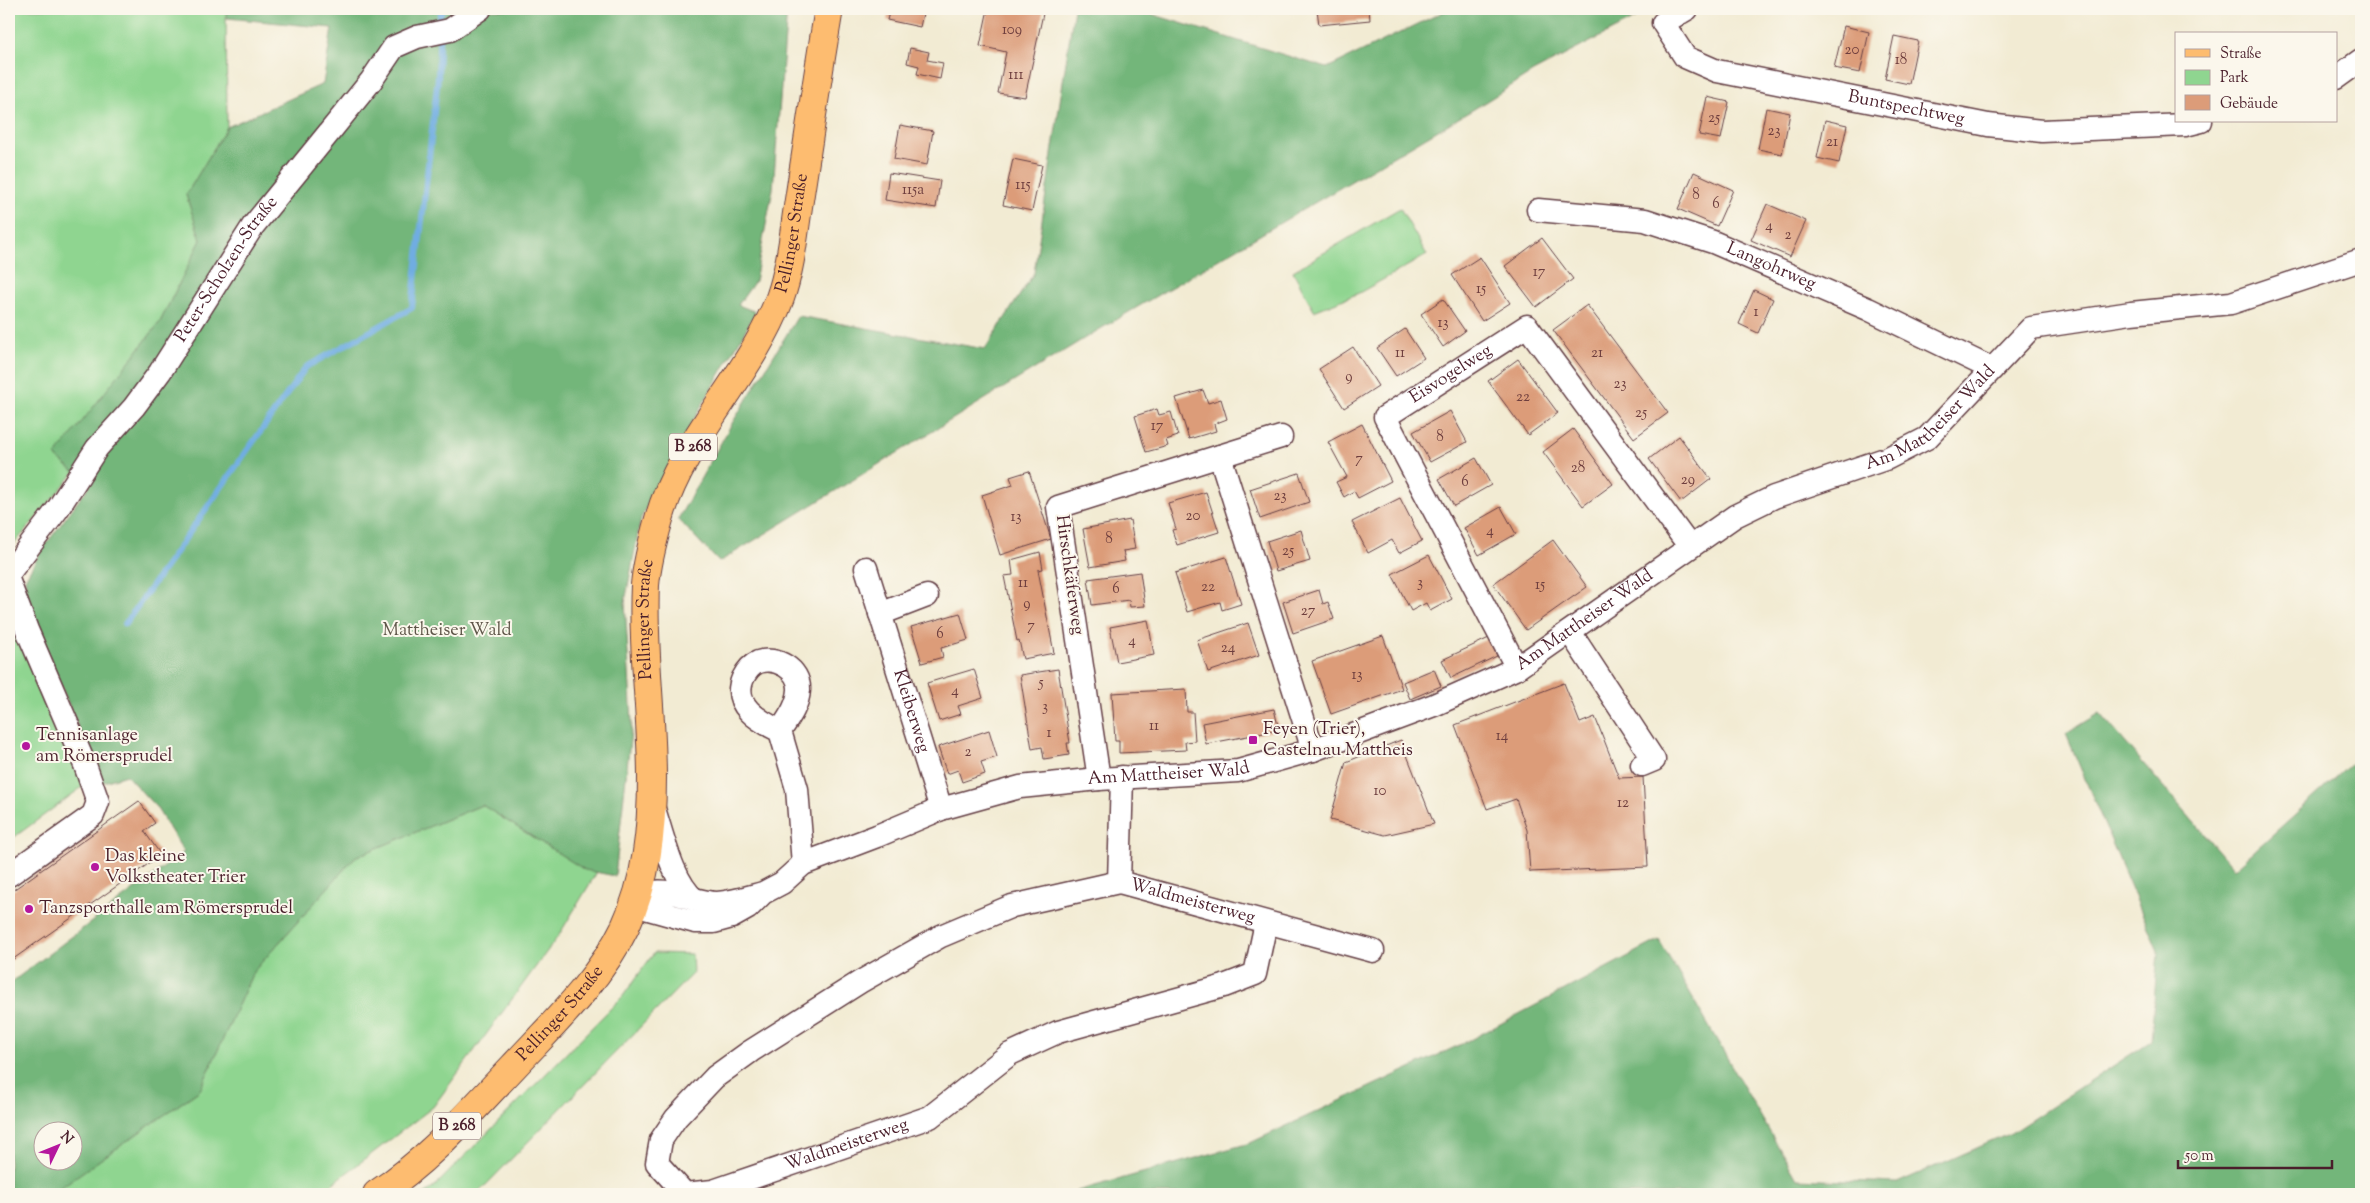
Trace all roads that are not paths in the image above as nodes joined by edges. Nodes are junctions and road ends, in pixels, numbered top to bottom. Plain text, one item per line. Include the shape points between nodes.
1 (480, 9) edge
2 (829, 9) edge
3 (1687, 9) edge
4 (2361, 60) edge
5 (2338, 77) edge
6 (2196, 122) edge
7 (1538, 210) dead end
8 (2361, 260) edge
9 (1992, 369) junction
10 (1281, 437) dead end
11 (1220, 456) junction
12 (1690, 546) junction
13 (866, 568) dead end
14 (9, 573) edge
15 (9, 582) edge
16 (928, 596) dead end
17 (880, 614) junction
18 (1570, 632) junction
19 (1517, 668) junction
20 (780, 731) dead end
21 (1313, 750) junction
22 (1642, 765) dead end
23 (1122, 777) junction
24 (1099, 779) junction
25 (652, 803) junction
26 (941, 809) junction
27 (803, 864) junction
28 (9, 875) edge
29 (1119, 882) junction
30 (763, 893) junction
31 (695, 900) junction
32 (634, 905) junction
33 (1266, 923) junction
34 (1373, 951) dead end
35 (377, 1194) edge

1 - 14 street, Peter-Scholzen-Straße via 450,30 417,37 394,47 371,81 253,226 160,372 97,448 57,510
2 - 25 main road, Pellinger Straße / B 268 via 781,295 750,356 670,490 652,547 645,613
3 - 6 street, Buntspechtweg via 1663,23 1685,57 1717,71 1988,125 2042,131
4 - 5 street
7 - 9 street, Langohrweg via 1645,220 1713,242
8 - 9 street, Am Mattheiser Wald via 2231,302 2031,328
9 - 12 street, Am Mattheiser Wald via 1927,438 1888,458 1774,497 1735,516
10 - 11 street, Hirschkäferweg
11 - 21 street
11 - 24 street, Hirschkäferweg via 1058,507
12 - 18 street, Am Mattheiser Wald
12 - 19 street, Eisvogelweg via 1527,326 1385,417
13 - 17 street, Kleiberweg
15 - 28 street via 98,802 93,814
16 - 17 street
17 - 26 street, Kleiberweg
18 - 19 street, Am Mattheiser Wald
18 - 22 street via 1654,760
19 - 21 street, Am Mattheiser Wald via 1434,705
20 - 27 street via 797,790
21 - 23 street, Am Mattheiser Wald via 1238,771
23 - 24 street, Am Mattheiser Wald
23 - 29 street, Waldmeisterweg
24 - 26 street, Am Mattheiser Wald via 1020,787
25 - 31 street via 676,874 683,888
25 - 32 main road, Pellinger Straße / B 268 via 649,849
26 - 27 street, Am Mattheiser Wald
27 - 30 street, Am Mattheiser Wald via 782,883
29 - 33 street, Waldmeisterweg
29 - 33 street, Waldmeisterweg via 1012,906 941,936 860,982 715,1077 676,1118 661,1140 657,1163 685,1194 713,1191 930,1117 1010,1054 1058,1032 1224,986 1254,974
30 - 31 street, Am Mattheiser Wald via 716,903
30 - 32 street, Am Mattheiser Wald via 748,908 714,922 695,922
31 - 32 street, Am Mattheiser Wald via 658,890 640,897
32 - 35 main road, Pellinger Straße / B 268 via 613,949 582,993 437,1148
33 - 34 street, Waldmeisterweg

